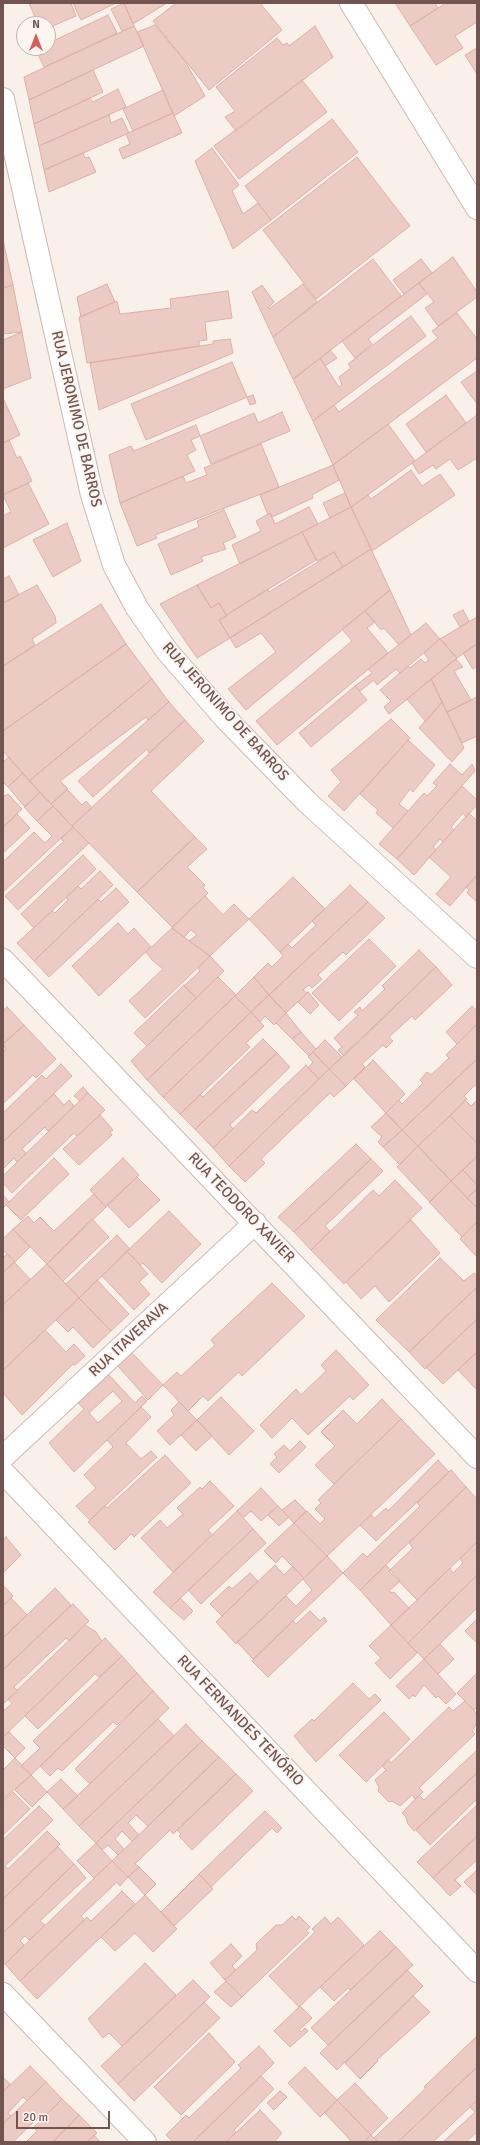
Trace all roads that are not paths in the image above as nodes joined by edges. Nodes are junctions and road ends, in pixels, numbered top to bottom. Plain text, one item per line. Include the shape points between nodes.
1 (351, 3) edge
2 (3, 99) edge
3 (477, 208) edge
4 (477, 957) edge
5 (3, 960) edge
6 (255, 1222) junction
7 (3, 1457) edge
8 (477, 1457) edge
9 (3, 1472) edge
10 (477, 1971) edge
11 (3, 1994) edge
12 (145, 2142) edge

1 - 3 street
2 - 4 street, RUA JERONIMO DE BARROS via 92,495 114,565 137,608 167,651 216,707 307,802
5 - 6 street, RUA TEODORO XAVIER
6 - 7 street, RUA ITAVERAVA
6 - 8 street, RUA TEODORO XAVIER
9 - 10 street, RUA FERNANDES TENÓRIO
11 - 12 street

